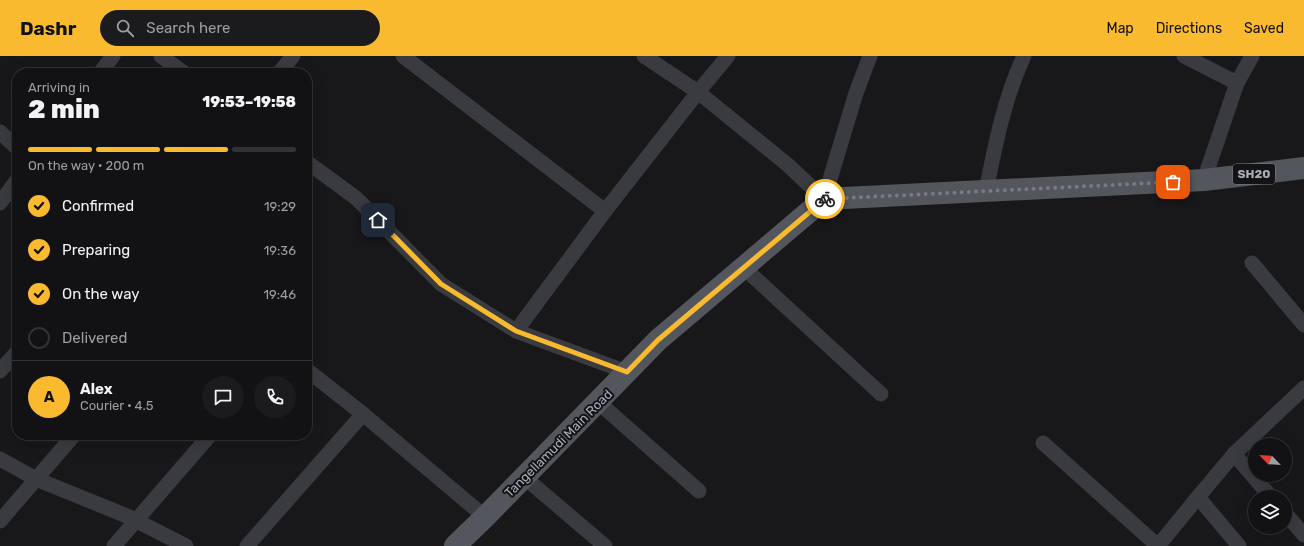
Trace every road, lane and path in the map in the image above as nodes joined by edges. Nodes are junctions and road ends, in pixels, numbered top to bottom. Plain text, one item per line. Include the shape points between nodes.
1 (113, 56) edge
2 (161, 56) edge
3 (293, 56) edge
4 (403, 56) edge
5 (644, 56) edge
6 (728, 56) edge
7 (870, 56) edge
8 (1024, 56) edge
9 (1184, 56) edge
10 (1252, 56) edge
11 (104, 68) edge
12 (177, 68) edge
13 (283, 68) edge
14 (1237, 83) junction
15 (698, 92) junction
16 (0, 132) edge
17 (12, 143) edge
18 (312, 166) edge
19 (1304, 168) edge
20 (1204, 180) junction
21 (12, 187) edge
22 (986, 191) junction
23 (824, 200) junction
24 (0, 203) edge
25 (605, 211) junction
26 (1252, 263) dead end
27 (744, 268) junction
28 (1304, 325) edge
29 (516, 331) junction
30 (12, 358) edge
31 (0, 371) edge
32 (627, 372) junction
33 (312, 374) edge
34 (1304, 388) edge
35 (881, 394) dead end
36 (598, 402) junction
37 (363, 414) junction
38 (70, 440) edge
39 (206, 440) edge
40 (1043, 443) dead end
41 (1234, 454) junction
42 (0, 459) edge
43 (524, 477) junction
44 (36, 479) junction
45 (1265, 490) edge
46 (699, 491) dead end
47 (1198, 497) junction
48 (485, 517) junction
49 (0, 521) edge
50 (136, 521) junction
51 (1292, 521) edge
52 (1304, 535) edge
53 (114, 546) edge
54 (186, 546) edge
55 (248, 546) edge
56 (455, 546) edge
57 (605, 546) edge
58 (1158, 546) edge
59 (1239, 546) edge

1 - 11 street
2 - 12 street
3 - 13 street
4 - 25 street
5 - 15 street
6 - 15 street
7 - 23 street via 856,93
8 - 22 street via 1015,76 998,133
9 - 14 street
10 - 14 street
14 - 20 street
15 - 23 street via 788,165
15 - 25 street
16 - 17 street
18 - 29 street via 356,198 441,284
19 - 20 main road, SH20
20 - 22 main road, SH20
21 - 24 street
22 - 23 main road, SH20
23 - 27 main road, Tangellamudi Main Road
25 - 29 street
26 - 28 street
27 - 32 main road, Tangellamudi Main Road via 658,340
27 - 35 street
29 - 32 street
30 - 31 street
32 - 36 main road, Tangellamudi Main Road
33 - 37 street
34 - 41 street
36 - 43 main road, Tangellamudi Main Road
36 - 46 street
37 - 48 street
37 - 55 street
38 - 44 street
39 - 50 street
40 - 58 street
41 - 45 street
41 - 47 street
42 - 44 street
43 - 48 main road, Tangellamudi Main Road
43 - 57 street
44 - 49 street
44 - 50 street
47 - 58 street
47 - 59 street
48 - 56 main road, Tangellamudi Main Road
50 - 53 street
50 - 54 street
51 - 52 street

